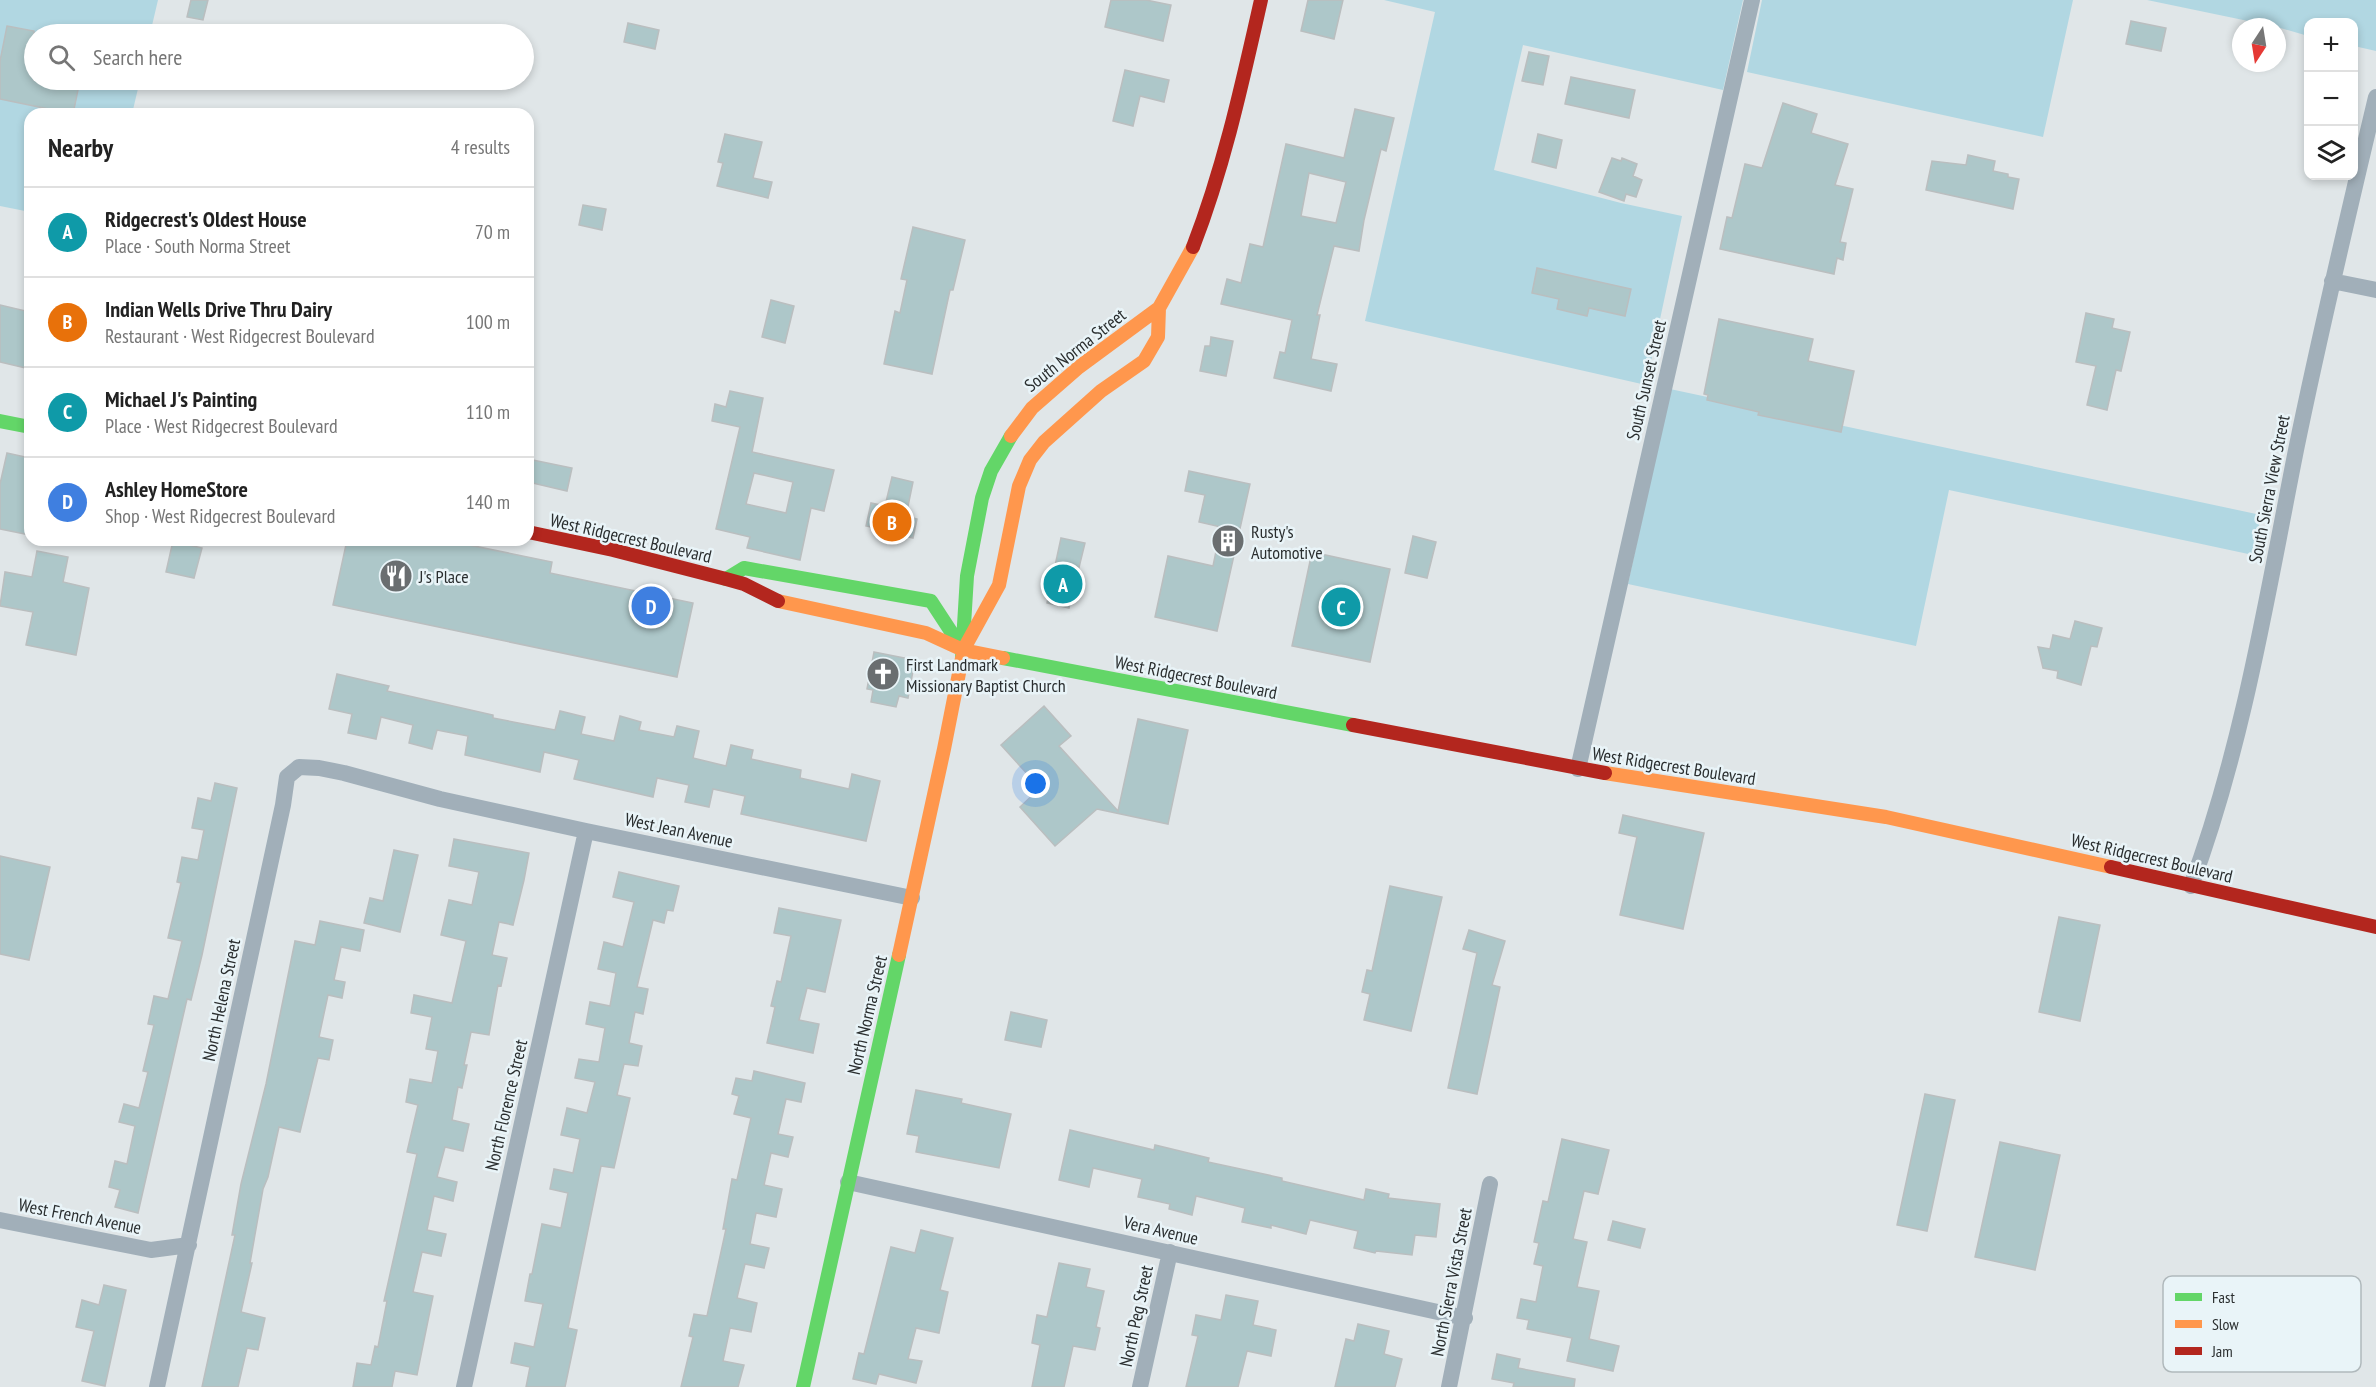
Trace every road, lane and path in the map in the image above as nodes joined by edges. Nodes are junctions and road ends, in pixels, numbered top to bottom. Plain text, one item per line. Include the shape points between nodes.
1 (1261, 0) edge
2 (1752, 0) edge
3 (2376, 97) edge
4 (2332, 281) junction
5 (2376, 290) edge
6 (1159, 308) junction
7 (0, 421) edge
8 (24, 426) edge
9 (534, 533) edge
10 (726, 579) junction
11 (963, 650) junction
12 (1578, 769) junction
13 (440, 799) joint
14 (586, 831) junction
15 (2191, 885) junction
16 (912, 898) junction
17 (2376, 927) edge
18 (848, 1182) junction
19 (1490, 1184) dead end
20 (0, 1220) edge
21 (189, 1245) junction
22 (1170, 1252) junction
23 (1465, 1318) junction
24 (157, 1387) edge
25 (464, 1387) edge
26 (803, 1387) edge
27 (1140, 1387) edge
28 (1449, 1387) edge

1 - 6 main road, South Norma Street via 1234,122 1207,211 1190,254
2 - 12 street, South Sunset Street
3 - 4 street, South Sierra View Street
4 - 5 street
4 - 15 street, South Sierra View Street via 2258,640 2206,847
6 - 11 main road, South Norma Street via 1158,337 1144,361 1101,391 1044,442 1030,460 1019,486 999,585
6 - 11 main road, South Norma Street via 1079,367 1032,408 1014,430 991,471 982,498 967,576
7 - 8 main road
9 - 10 main road, West Ridgecrest Boulevard
10 - 11 main road, West Ridgecrest Boulevard via 782,603 926,633
10 - 11 main road, West Ridgecrest Boulevard via 744,568 931,601
11 - 12 main road, West Ridgecrest Boulevard
11 - 16 main road, North Norma Street
12 - 15 main road, West Ridgecrest Boulevard via 1886,817
13 - 14 street, West Jean Avenue
13 - 21 street, North Helena Street via 319,768 299,767 287,777
14 - 16 street, West Jean Avenue
14 - 25 street, North Florence Street
15 - 17 main road, West Ridgecrest Boulevard
16 - 18 main road, North Norma Street
18 - 22 street, Vera Avenue
18 - 26 main road, North Norma Street
19 - 23 street, North Sierra Vista Street
20 - 21 street, West French Avenue via 151,1250
21 - 24 street, North Helena Street
22 - 23 street, Vera Avenue
22 - 27 street, North Peg Street
23 - 28 street, North Sierra Vista Street

